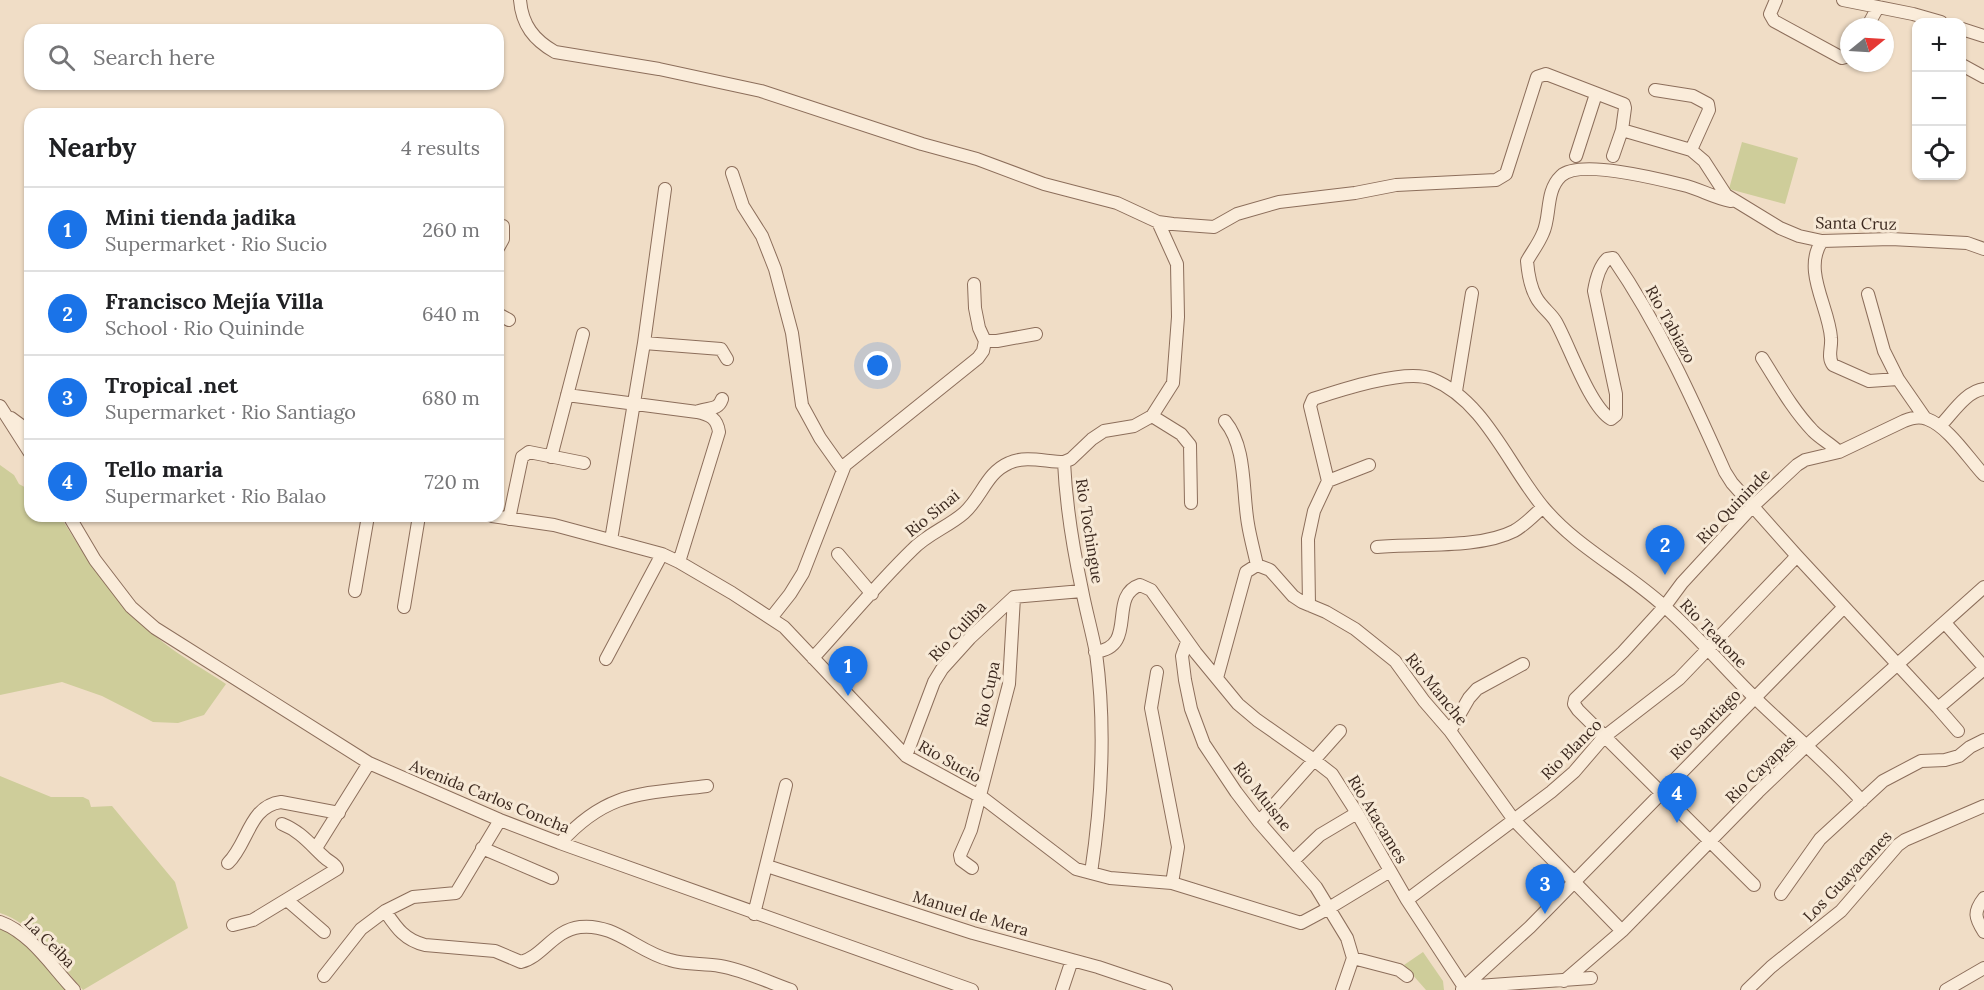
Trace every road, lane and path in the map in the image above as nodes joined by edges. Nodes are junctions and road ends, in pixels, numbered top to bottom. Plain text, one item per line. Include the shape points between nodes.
1 (520, 0) edge
2 (1776, 0) edge
3 (1843, 0) edge
4 (1878, 7) junction
5 (1872, 18) edge
6 (1928, 18) edge
7 (1966, 30) edge
8 (1984, 36) edge
9 (1840, 57) edge
10 (1966, 67) edge
11 (1984, 77) edge
12 (1655, 90) dead end
13 (1596, 94) junction
14 (1622, 130) junction
15 (1691, 150) junction
16 (1576, 156) dead end
17 (1613, 156) dead end
18 (732, 173) dead end
19 (665, 189) dead end
20 (1736, 202) junction
21 (1158, 222) junction
22 (1822, 241) junction
23 (1984, 249) edge
24 (974, 284) dead end
25 (1472, 293) dead end
26 (1868, 294) dead end
27 (583, 334) dead end
28 (1036, 334) dead end
29 (985, 341) junction
30 (644, 343) junction
31 (1762, 358) dead end
32 (727, 359) dead end
33 (1898, 379) junction
34 (1984, 389) edge
35 (1456, 391) junction
36 (567, 395) junction
37 (722, 399) dead end
38 (633, 404) junction
39 (3, 410) edge
40 (697, 412) junction
41 (1152, 416) junction
42 (1925, 418) junction
43 (1225, 421) dead end
44 (1940, 426) junction
45 (24, 427) edge
46 (24, 443) edge
47 (1839, 452) junction
48 (551, 457) junction
49 (1064, 462) junction
50 (584, 463) dead end
51 (1369, 465) dead end
52 (842, 469) junction
53 (1984, 475) edge
54 (1328, 481) junction
55 (1191, 503) dead end
56 (1543, 507) junction
57 (1752, 507) junction
58 (504, 518) edge
59 (509, 519) junction
60 (73, 522) edge
61 (367, 522) edge
62 (418, 522) edge
63 (611, 540) junction
64 (1377, 547) dead end
65 (662, 554) junction
66 (838, 554) dead end
67 (1797, 556) junction
68 (680, 562) junction
69 (1257, 565) junction
70 (1984, 587) edge
71 (355, 591) dead end
72 (1082, 591) junction
73 (872, 594) junction
74 (1014, 597) junction
75 (1309, 605) junction
76 (1665, 606) junction
77 (404, 607) dead end
78 (1844, 607) junction
79 (771, 618) junction
80 (1944, 623) junction
81 (1187, 642) junction
82 (1708, 651) junction
83 (1095, 652) junction
84 (813, 658) junction
85 (606, 659) dead end
86 (1523, 664) dead end
87 (1898, 665) junction
88 (1984, 668) edge
89 (1157, 672) dead end
90 (1216, 678) junction
91 (1754, 698) junction
92 (1938, 708) junction
93 (1340, 731) dead end
94 (1450, 731) junction
95 (1958, 731) dead end
96 (1604, 737) junction
97 (1984, 740) edge
98 (1806, 746) junction
99 (906, 756) junction
100 (1314, 759) junction
101 (369, 763) junction
102 (786, 785) dead end
103 (706, 786) dead end
104 (1660, 793) junction
105 (979, 796) junction
106 (1862, 801) junction
107 (1984, 806) edge
108 (339, 813) junction
109 (1357, 813) junction
110 (500, 820) junction
111 (1514, 820) junction
112 (1259, 822) junction
113 (282, 824) dead end
114 (1710, 842) junction
115 (560, 843) junction
116 (316, 848) junction
117 (482, 848) junction
118 (1294, 860) junction
119 (228, 863) dead end
120 (767, 866) junction
121 (972, 868) dead end
122 (1390, 871) junction
123 (1091, 873) junction
124 (552, 878) dead end
125 (1574, 881) junction
126 (1172, 883) junction
127 (1754, 885) dead end
128 (1781, 894) dead end
129 (1984, 898) edge
130 (288, 900) junction
131 (1407, 900) junction
132 (1329, 908) junction
133 (385, 910) junction
134 (754, 914) junction
135 (0, 922) edge
136 (233, 925) dead end
137 (1622, 931) junction
138 (324, 932) dead end
139 (1984, 932) edge
140 (1353, 958) junction
141 (1072, 960) junction
142 (1984, 968) edge
143 (324, 976) dead end
144 (1407, 976) dead end
145 (1591, 978) dead end
146 (1564, 981) junction
147 (1463, 988) edge
148 (74, 990) edge
149 (791, 990) edge
150 (972, 990) edge
151 (1062, 990) edge
152 (1166, 990) edge
153 (1342, 990) edge
154 (1747, 990) edge
155 (1947, 990) edge

1 - 21 street via 523,19 531,32 555,52 761,91 1044,184 1116,203
2 - 9 street via 1770,14 1773,21
3 - 4 street
4 - 5 street
4 - 6 street
7 - 8 street
10 - 11 street
12 - 15 street via 1693,96 1708,105
13 - 14 street via 1624,104
13 - 16 street
13 - 21 street via 1546,74 1537,77 1506,174 1496,180 1396,185 1279,202 1237,214 1214,227
14 - 15 street
14 - 17 street
15 - 20 street via 1704,161 1724,193
18 - 52 street via 743,206 762,236 775,269 792,333 802,405
19 - 30 street
20 - 22 street, Santa Cruz via 1790,232
20 - 57 street, Rio Tabiazo via 1642,176 1584,169 1568,172 1560,177 1548,204 1544,232 1527,261 1537,299 1555,321 1600,409 1611,419 1616,415 1616,394 1594,291 1602,264 1613,258 1659,333 1725,472
21 - 41 street via 1177,264 1178,317 1173,383
22 - 23 street, Santa Cruz via 1891,239 1967,243
22 - 33 street via 1816,257 1816,274 1831,338 1830,361 1869,381
24 - 29 street via 977,318
25 - 35 street
26 - 33 street via 1884,351
27 - 36 street
28 - 29 street
29 - 52 street via 978,358
30 - 32 street via 721,350
30 - 38 street
31 - 47 street via 1789,402 1814,432
33 - 42 street
34 - 44 street via 1971,393
35 - 54 street, Rio Teatone via 1430,378 1397,376 1313,399 1310,406
35 - 56 street, Rio Teatone
36 - 38 street
36 - 48 street
37 - 40 street via 716,407
38 - 40 street
38 - 63 street
39 - 45 street
39 - 46 street
40 - 68 street via 712,417 719,432
41 - 49 street, Rio Tochingue via 1134,426 1104,431
41 - 55 street via 1181,434 1190,445
42 - 44 street
42 - 47 street, Rio Quininde via 1904,421
43 - 69 street via 1236,438 1240,455
44 - 53 street
47 - 57 street, Rio Quininde via 1797,465
48 - 50 street
48 - 59 street via 529,452 522,457
49 - 72 street, Rio Tochingue
49 - 73 street, Rio Sinai via 1016,460 998,469 966,512 913,549
51 - 54 street
52 - 79 street via 802,573
54 - 75 street via 1314,510 1308,539
56 - 64 street via 1517,530 1496,537
56 - 76 street, Rio Teatone via 1567,532
57 - 67 street, Rio Tabiazo
57 - 76 street, Rio Quininde
58 - 59 street, Rio Sucio
59 - 63 street, Rio Sucio via 554,525
60 - 101 street, Avenida Carlos Concha via 130,607 155,628
61 - 71 street
62 - 77 street
63 - 65 street, Rio Sucio
65 - 68 street, Rio Sucio
65 - 85 street
66 - 73 street
67 - 78 street, Rio Tabiazo
67 - 82 street, Rio Blanco
68 - 79 street, Rio Sucio
69 - 75 street, Rio Manche via 1270,570 1293,596
69 - 90 street via 1250,567 1244,578
70 - 80 street, Rio Cayapas
72 - 74 street
72 - 83 street, Rio Tochingue
73 - 84 street, Rio Sinai
74 - 99 street, Rio Culiba via 942,669
74 - 105 street, Rio Cupa via 1009,684
75 - 94 street, Rio Manche via 1355,629 1395,661
76 - 82 street, Rio Teatone
76 - 96 street, Rio Quininde via 1575,699 1578,710
78 - 87 street, Rio Tabiazo
78 - 91 street, Rio Santiago
79 - 84 street, Rio Sucio
80 - 87 street, Rio Cayapas
80 - 88 street
81 - 83 street, Rio Atacames via 1155,594 1140,585 1127,595 1116,642 1110,649
81 - 90 street, Rio Atacames
81 - 112 street, Rio Muisne via 1182,656 1185,680 1204,744
82 - 91 street, Rio Teatone
82 - 96 street, Rio Blanco via 1679,679
83 - 123 street, Rio Tochingue via 1101,721 1100,791
84 - 99 street, Rio Sucio
86 - 94 street via 1477,689
87 - 92 street, Rio Tabiazo
87 - 98 street, Rio Cayapas
88 - 92 street
89 - 126 street via 1151,708 1178,847
90 - 100 street, Rio Atacames via 1257,720
91 - 98 street, Rio Teatone
91 - 104 street, Rio Santiago
92 - 95 street, Rio Tabiazo
93 - 100 street
94 - 111 street, Rio Manche
96 - 104 street
96 - 111 street, Rio Blanco via 1574,772
97 - 106 street via 1959,756 1912,765 1883,781
98 - 106 street, Rio Teatone
98 - 114 street, Rio Cayapas
99 - 105 street, Rio Sucio
100 - 109 street, Rio Atacames via 1332,774
100 - 112 street
101 - 108 street
101 - 110 street, Avenida Carlos Concha
102 - 120 street
103 - 115 street via 630,795 612,802 592,813
104 - 114 street
104 - 125 street, Rio Santiago
105 - 121 street, Rio Cupa via 960,855
105 - 123 street, Rio Sucio via 1076,869
106 - 128 street via 1820,839
107 - 154 street, Los Guayacanes via 1898,845 1840,911
108 - 116 street
108 - 119 street via 274,803 255,818
109 - 118 street via 1320,835
109 - 122 street, Rio Atacames
110 - 115 street, Avenida Carlos Concha
110 - 117 street
111 - 125 street, Rio Manche
111 - 131 street, Rio Blanco
112 - 118 street, Rio Muisne
113 - 116 street
114 - 127 street
114 - 137 street, Rio Cayapas
115 - 134 street, Avenida Carlos Concha
116 - 130 street via 337,869
117 - 124 street
117 - 133 street via 456,894 413,897
118 - 132 street, Rio Muisne
120 - 134 street
120 - 141 street, Manuel de Mera via 973,933
122 - 131 street, Rio Atacames
122 - 132 street, Rio Sucio
123 - 126 street, Rio Sucio
125 - 137 street, Rio Manche
125 - 147 street, Rio Santiago
126 - 132 street, Rio Sucio via 1301,923
129 - 139 street via 1975,910
130 - 136 street via 253,920
130 - 138 street
131 - 147 street, Rio Atacames
132 - 140 street, Rio Muisne via 1347,938
133 - 143 street via 361,928
133 - 149 street via 399,932 425,945 495,951 521,962 565,931 596,926 670,960 723,967
134 - 150 street, Avenida Carlos Concha
135 - 148 street, La Ceiba via 28,940
137 - 146 street, Rio Cayapas
140 - 144 street via 1399,970
140 - 153 street
141 - 151 street
141 - 152 street, Manuel de Mera
142 - 155 street
145 - 146 street
146 - 147 street

